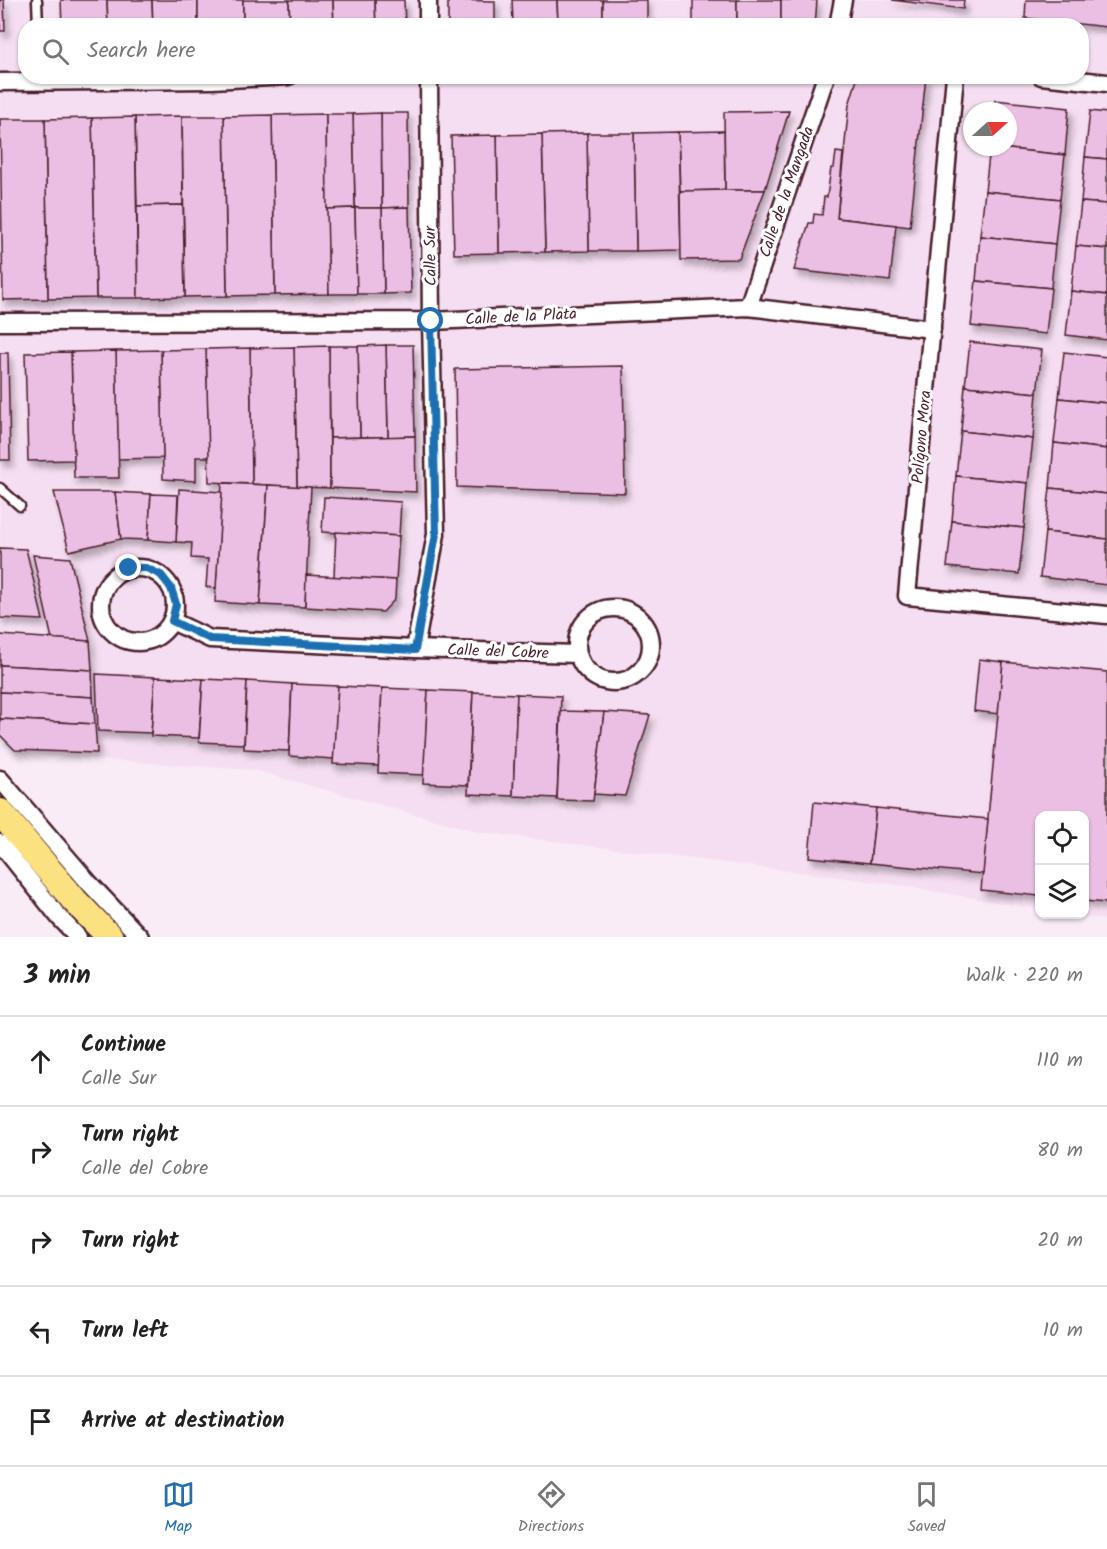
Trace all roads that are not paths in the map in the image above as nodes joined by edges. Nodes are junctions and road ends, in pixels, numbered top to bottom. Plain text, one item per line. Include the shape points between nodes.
1 (37, 0) edge
2 (428, 0) edge
3 (843, 0) edge
4 (38, 18) edge
5 (428, 18) edge
6 (840, 18) edge
7 (18, 81) edge
8 (1089, 81) edge
9 (0, 82) edge
10 (1107, 83) edge
11 (429, 84) edge
12 (823, 84) edge
13 (954, 84) edge
14 (748, 307) junction
15 (431, 321) junction
16 (0, 322) edge
17 (932, 329) junction
18 (0, 488) edge
19 (20, 506) dead end
20 (1107, 615) edge
21 (172, 621) junction
22 (415, 650) junction
23 (577, 654) junction
24 (0, 779) edge
25 (0, 812) edge
26 (0, 843) edge
27 (78, 937) edge
28 (110, 937) edge
29 (140, 937) edge

1 - 4 lane
2 - 5 street
3 - 6 street
7 - 9 street
8 - 10 street
11 - 15 street, Calle Sur
12 - 14 street, Calle de la Mangada
13 - 17 street, Polígono Mora
14 - 15 street, Calle de la Plata
14 - 17 street, Calle de la Plata
15 - 16 street, Calle de la Plata
15 - 22 street, Calle Sur via 436,534
17 - 20 street, Polígono Mora via 907,596
18 - 19 lane
21 - 21 street via 176,604 161,575 146,568 129,568 114,575 104,589 100,605 104,621 115,634 130,642 147,641 162,634
21 - 22 street, Calle del Cobre via 210,639
22 - 23 street, Calle del Cobre
23 - 23 street via 585,669 598,680 615,683 631,679 644,668 651,652 651,636 643,621 630,610 613,607 597,611 584,622 577,637
24 - 29 street via 89,884
25 - 28 main road
26 - 27 street

